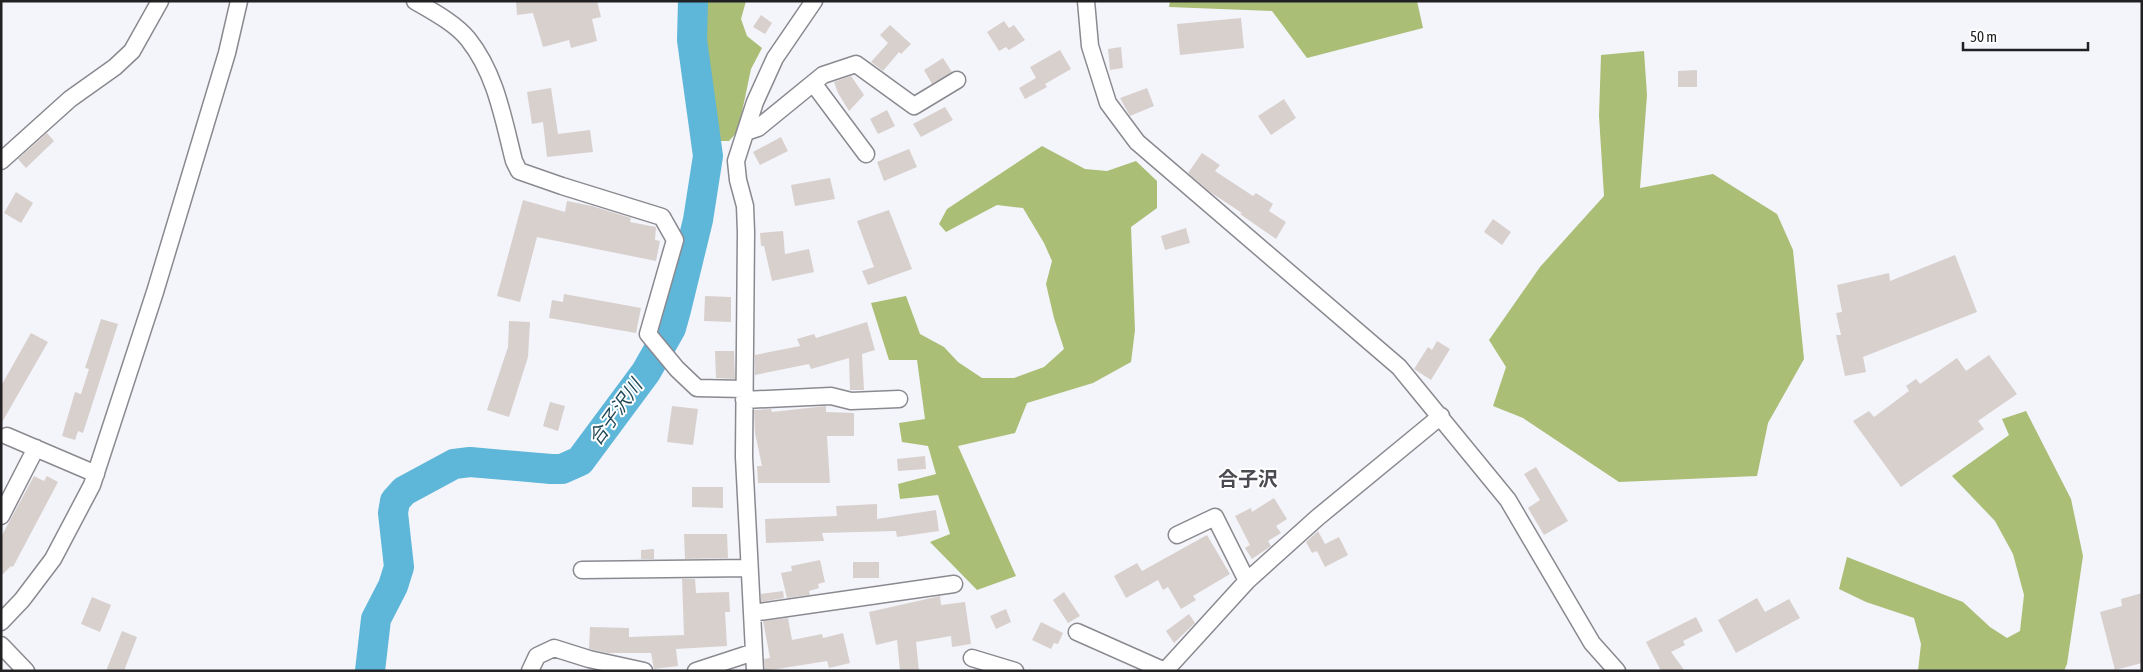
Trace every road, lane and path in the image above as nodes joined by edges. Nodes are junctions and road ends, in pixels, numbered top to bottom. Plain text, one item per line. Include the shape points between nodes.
1 (160, 1) edge
2 (239, 1) edge
3 (415, 1) edge
4 (814, 1) edge
5 (1086, 1) edge
6 (957, 80) dead end
7 (813, 83) junction
8 (746, 132) junction
9 (866, 154) dead end
10 (1, 162) edge
11 (744, 395) junction
12 (899, 399) dead end
13 (1441, 416) junction
14 (7, 436) dead end
15 (36, 448) junction
16 (96, 474) junction
17 (1, 516) edge
18 (1177, 534) dead end
19 (749, 568) junction
20 (582, 570) dead end
21 (1247, 581) junction
22 (954, 584) dead end
23 (752, 614) junction
24 (1, 622) edge
25 (1077, 632) dead end
26 (1, 645) edge
27 (754, 652) junction
28 (972, 658) dead end
29 (26, 671) edge
30 (530, 671) edge
31 (644, 671) edge
32 (696, 671) edge
33 (755, 671) edge
34 (1015, 671) edge
35 (1165, 671) edge
36 (1617, 671) edge

1 - 10 street via 132,51 70,99
2 - 16 street via 227,53 155,292
3 - 11 street via 467,38 492,77 519,171 662,217 675,240 648,334 697,388
4 - 8 street via 775,58
5 - 13 street via 1090,46 1108,103 1137,142 1398,367
6 - 7 street via 914,106 856,64 823,75
7 - 8 street via 758,128
7 - 9 street
8 - 11 street via 736,161 745,206 746,232
11 - 12 street via 831,396 851,401
11 - 19 street
13 - 21 street via 1317,518
13 - 36 street via 1508,500 1592,643
14 - 15 street
15 - 16 street
15 - 17 street
16 - 24 street via 53,559
18 - 21 street via 1216,517
19 - 20 street
19 - 23 street
21 - 35 street
22 - 23 street
23 - 27 street
25 - 35 street
26 - 29 street
27 - 32 street
27 - 33 street
28 - 34 street
30 - 31 street via 537,656 554,648

